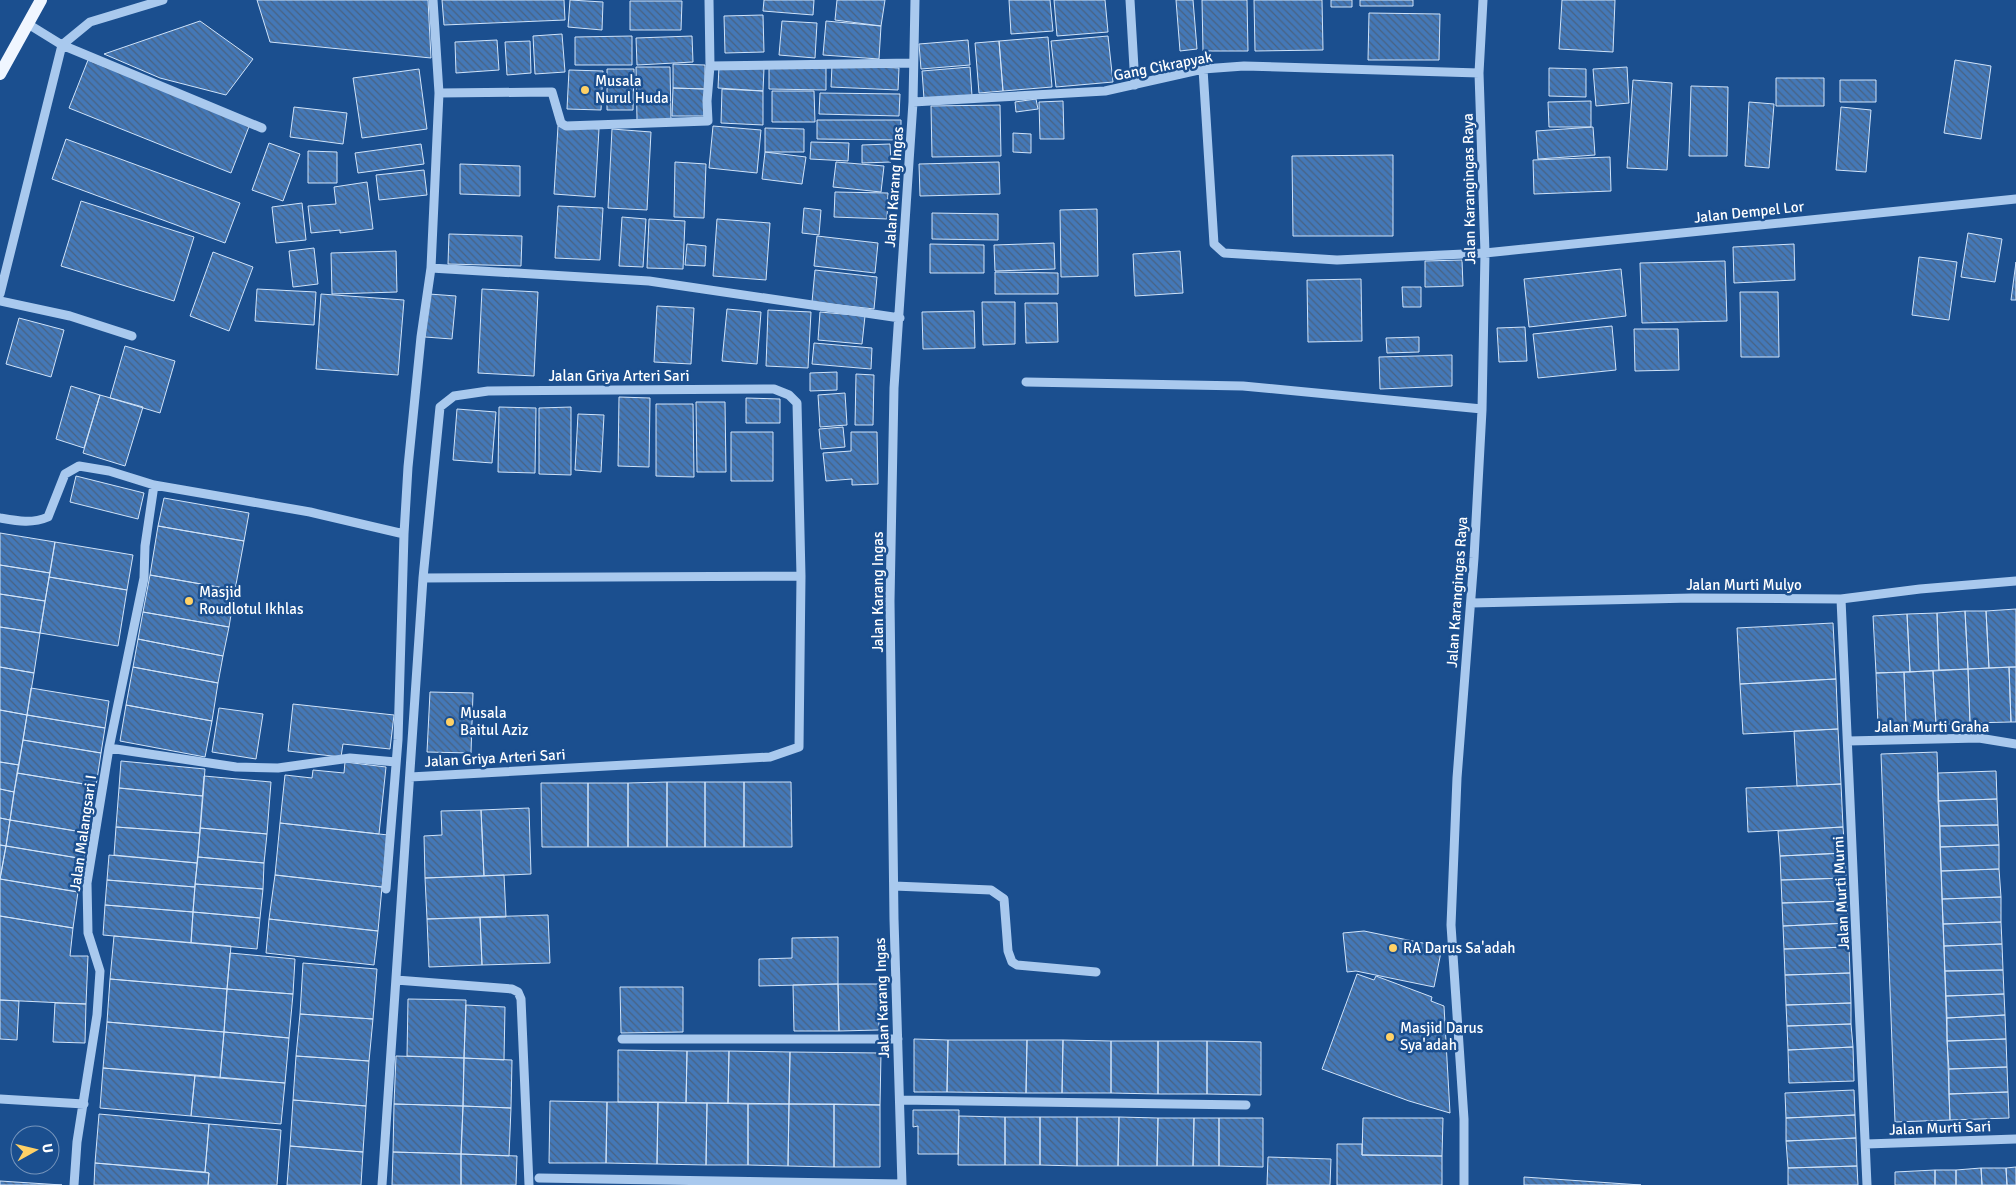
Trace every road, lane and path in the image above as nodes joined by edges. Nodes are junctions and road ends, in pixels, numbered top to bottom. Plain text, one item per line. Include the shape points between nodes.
1 (41, 0) edge
2 (164, 0) edge
3 (433, 0) edge
4 (709, 0) edge
5 (916, 0) edge
6 (1130, 0) edge
7 (1483, 0) edge
8 (28, 24) junction
9 (62, 45) junction
10 (913, 63) junction
11 (710, 66) junction
12 (1203, 69) junction
13 (1479, 73) junction
14 (0, 74) edge
15 (1135, 85) junction
16 (439, 93) junction
17 (913, 102) junction
18 (262, 128) dead end
19 (2016, 199) edge
20 (1485, 253) junction
21 (431, 268) junction
22 (0, 294) edge
23 (0, 301) edge
24 (900, 318) junction
25 (132, 336) dead end
26 (1026, 382) dead end
27 (1482, 409) junction
28 (154, 485) junction
29 (0, 518) edge
30 (404, 534) junction
31 (802, 576) junction
32 (423, 578) junction
33 (2016, 581) edge
34 (1841, 599) junction
35 (1471, 603) junction
36 (1848, 741) junction
37 (2016, 744) edge
38 (109, 748) junction
39 (396, 762) junction
40 (410, 777) junction
41 (894, 886) junction
42 (386, 889) dead end
43 (1096, 972) dead end
44 (396, 980) junction
45 (622, 1039) dead end
46 (898, 1039) junction
47 (0, 1099) edge
48 (900, 1100) junction
49 (84, 1104) junction
50 (1246, 1105) dead end
51 (2016, 1139) edge
52 (1866, 1144) junction
53 (539, 1178) dead end
54 (74, 1185) edge
55 (382, 1185) edge
56 (529, 1185) edge
57 (902, 1185) edge
58 (1464, 1185) edge
59 (1867, 1185) edge

1 - 8 main road
2 - 9 street via 90,22
3 - 16 street
4 - 11 street
5 - 10 street, Jalan Karang Ingas
6 - 15 street
7 - 13 street, Jalan Karangingas Raya
8 - 9 street
8 - 14 main road
9 - 18 street
9 - 22 street
10 - 11 street
10 - 17 street, Jalan Karang Ingas
11 - 16 street via 708,121 566,126 561,123 552,92
12 - 13 street, Gang Cikrapyak via 1244,66
12 - 15 street, Gang Cikrapyak
12 - 20 street, Jalan Dempel Lor via 1214,244 1224,253 1337,260
13 - 20 street, Jalan Karangingas Raya
15 - 17 street, Gang Cikrapyak via 1105,91
16 - 21 street
17 - 24 street, Jalan Karang Ingas
19 - 20 street, Jalan Dempel Lor
20 - 27 street, Jalan Karangingas Raya
21 - 24 street via 649,281
21 - 30 street via 420,346
23 - 25 street via 70,316
24 - 41 street, Jalan Karang Ingas via 894,388 890,601
26 - 27 street via 1243,386
27 - 35 street, Jalan Karangingas Raya
28 - 29 street via 109,471 79,466 65,474 48,517 23,522
28 - 30 street via 310,512
28 - 38 street, Jalan Malangsari I via 144,578
30 - 39 street
31 - 32 street
31 - 32 street, Jalan Griya Arteri Sari via 797,403 789,395 774,389 488,391 454,396 440,407
31 - 40 street, Jalan Griya Arteri Sari via 799,746 792,751 770,757
32 - 40 street, Jalan Griya Arteri Sari
33 - 34 street, Jalan Murti Mulyo
34 - 35 street, Jalan Murti Mulyo via 1692,598
34 - 36 street, Jalan Murti Murni
35 - 58 street, Jalan Karangingas Raya via 1457,778 1451,926 1464,1119
36 - 37 street, Jalan Murti Graha via 1979,738
36 - 52 street, Jalan Murti Murni
38 - 39 street via 236,767 278,768 350,758
38 - 49 street, Jalan Malangsari I via 87,884 88,933 100,971
39 - 42 street
40 - 44 street, Jalan Griya Arteri Sari
41 - 43 street via 991,890 1004,899 1008,951 1012,962
41 - 46 street, Jalan Karang Ingas
44 - 55 street, Jalan Griya Arteri Sari
44 - 56 street via 518,992 521,999
45 - 46 street
46 - 48 street, Jalan Karang Ingas
47 - 49 street
48 - 50 street
48 - 57 street, Jalan Karang Ingas
49 - 54 street, Jalan Malangsari I
51 - 52 street, Jalan Murti Sari
52 - 59 street, Jalan Murti Murni
53 - 57 street

